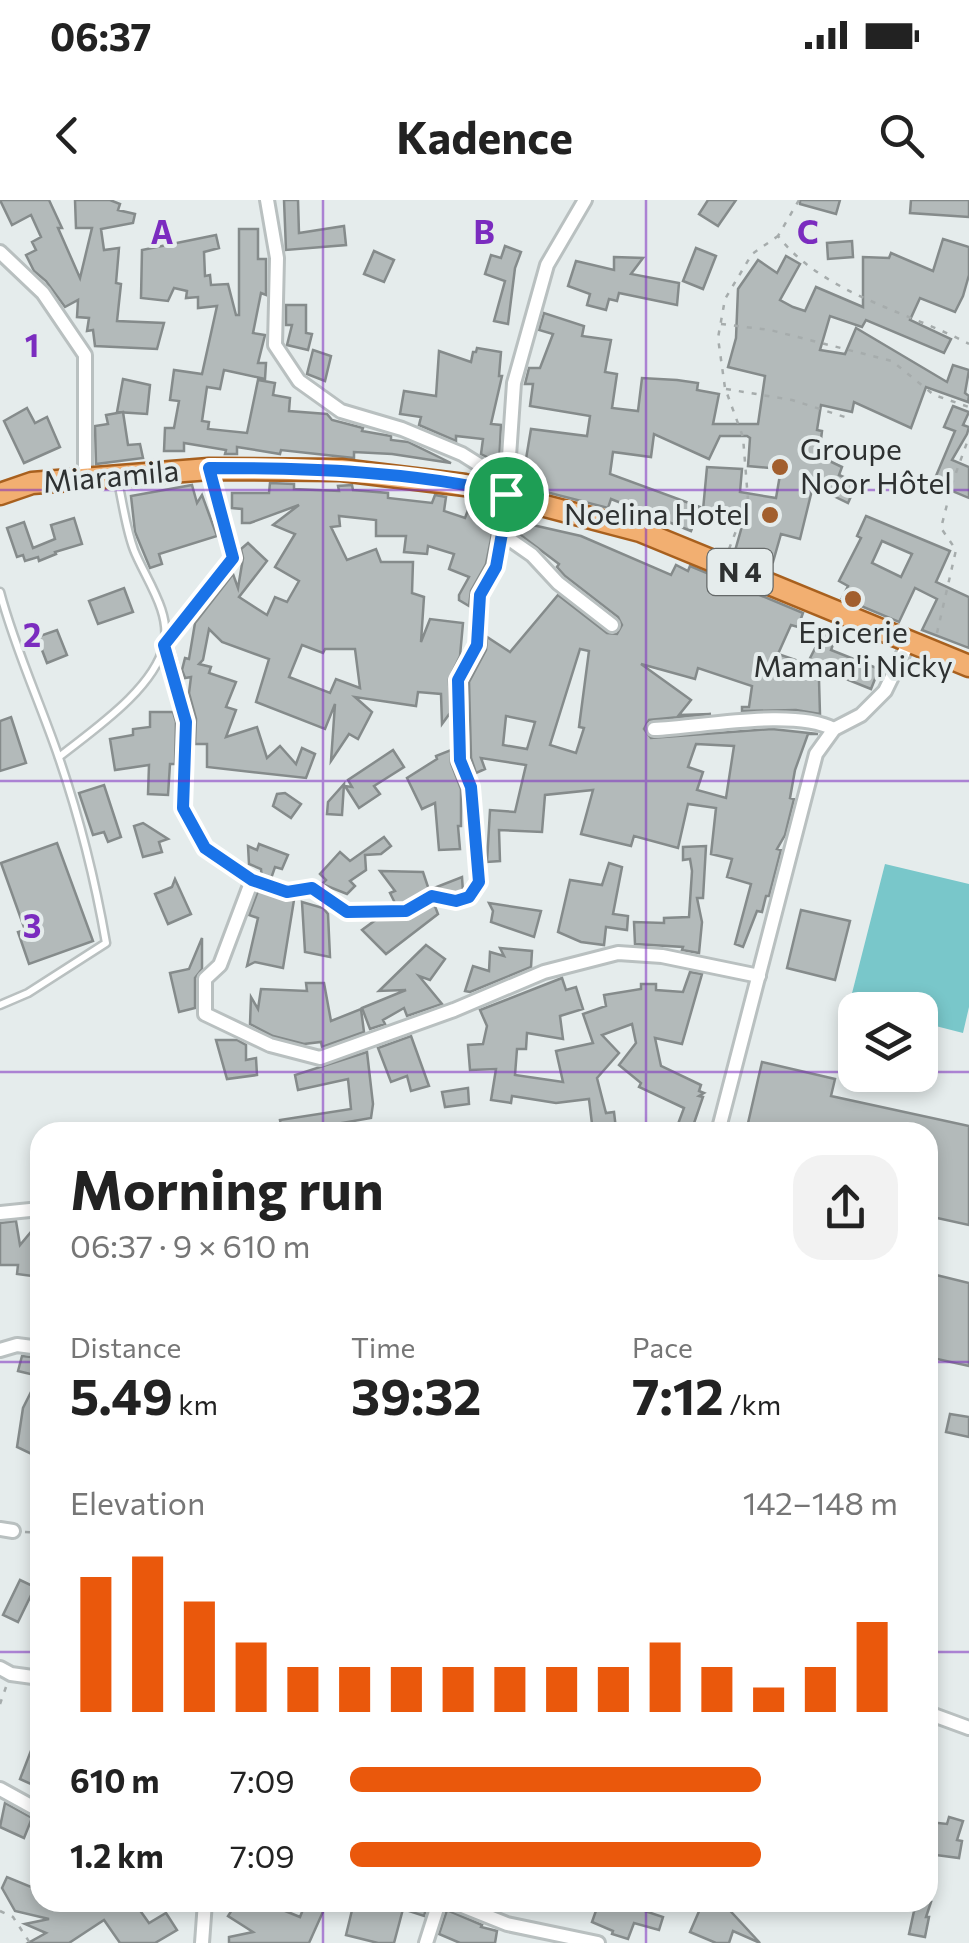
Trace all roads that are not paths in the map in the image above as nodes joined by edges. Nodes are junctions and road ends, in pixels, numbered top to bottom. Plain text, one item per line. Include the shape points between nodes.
1 (267, 200) edge
2 (585, 200) edge
3 (0, 252) edge
4 (209, 468) junction
5 (117, 476) junction
6 (85, 478) junction
7 (508, 490) junction
8 (0, 494) edge
9 (502, 534) junction
10 (0, 592) edge
11 (612, 625) dead end
12 (910, 640) junction
13 (164, 645) junction
14 (969, 666) edge
15 (654, 729) dead end
16 (834, 729) junction
17 (59, 757) junction
18 (479, 882) road end
19 (759, 976) junction
20 (0, 1006) edge
21 (720, 1122) edge
22 (30, 1210) edge
23 (0, 1213) edge
24 (30, 1347) edge
25 (0, 1350) edge
26 (938, 1717) edge
27 (969, 1728) edge
28 (0, 1789) edge
29 (30, 1806) edge
30 (204, 1912) edge
31 (436, 1912) edge
32 (477, 1912) edge
33 (202, 1943) edge
34 (426, 1943) edge
35 (598, 1943) edge

1 - 7 street via 277,258 275,346 298,381 342,411 462,454
2 - 7 street via 547,265 514,383
3 - 6 street via 43,293 85,355
4 - 5 main road, Miaramila / N 4
4 - 7 main road, Miaramila / N 4 via 341,470
4 - 13 street via 233,558
5 - 6 main road, Miaramila / N 4
5 - 13 lane via 133,547 164,619
6 - 8 main road, Miaramila / N 4
7 - 9 street
7 - 12 main road, Miaramila / N 4 via 640,531
9 - 11 street
9 - 18 street via 496,567 480,595 477,645 458,680 460,760 471,787
10 - 17 lane
12 - 14 main road, Miaramila / N 4
12 - 16 street via 885,692
13 - 17 lane via 146,680 120,708
13 - 19 street via 186,722 183,808 205,848 252,880 220,964 205,979 205,1014 270,1045 320,1058 544,972 618,953
15 - 16 street via 760,720 819,721
16 - 19 street via 816,754
17 - 20 lane via 91,858 106,943
19 - 21 street
22 - 23 street
24 - 25 street
26 - 27 street
28 - 29 street
30 - 33 street
31 - 34 street
32 - 35 street

